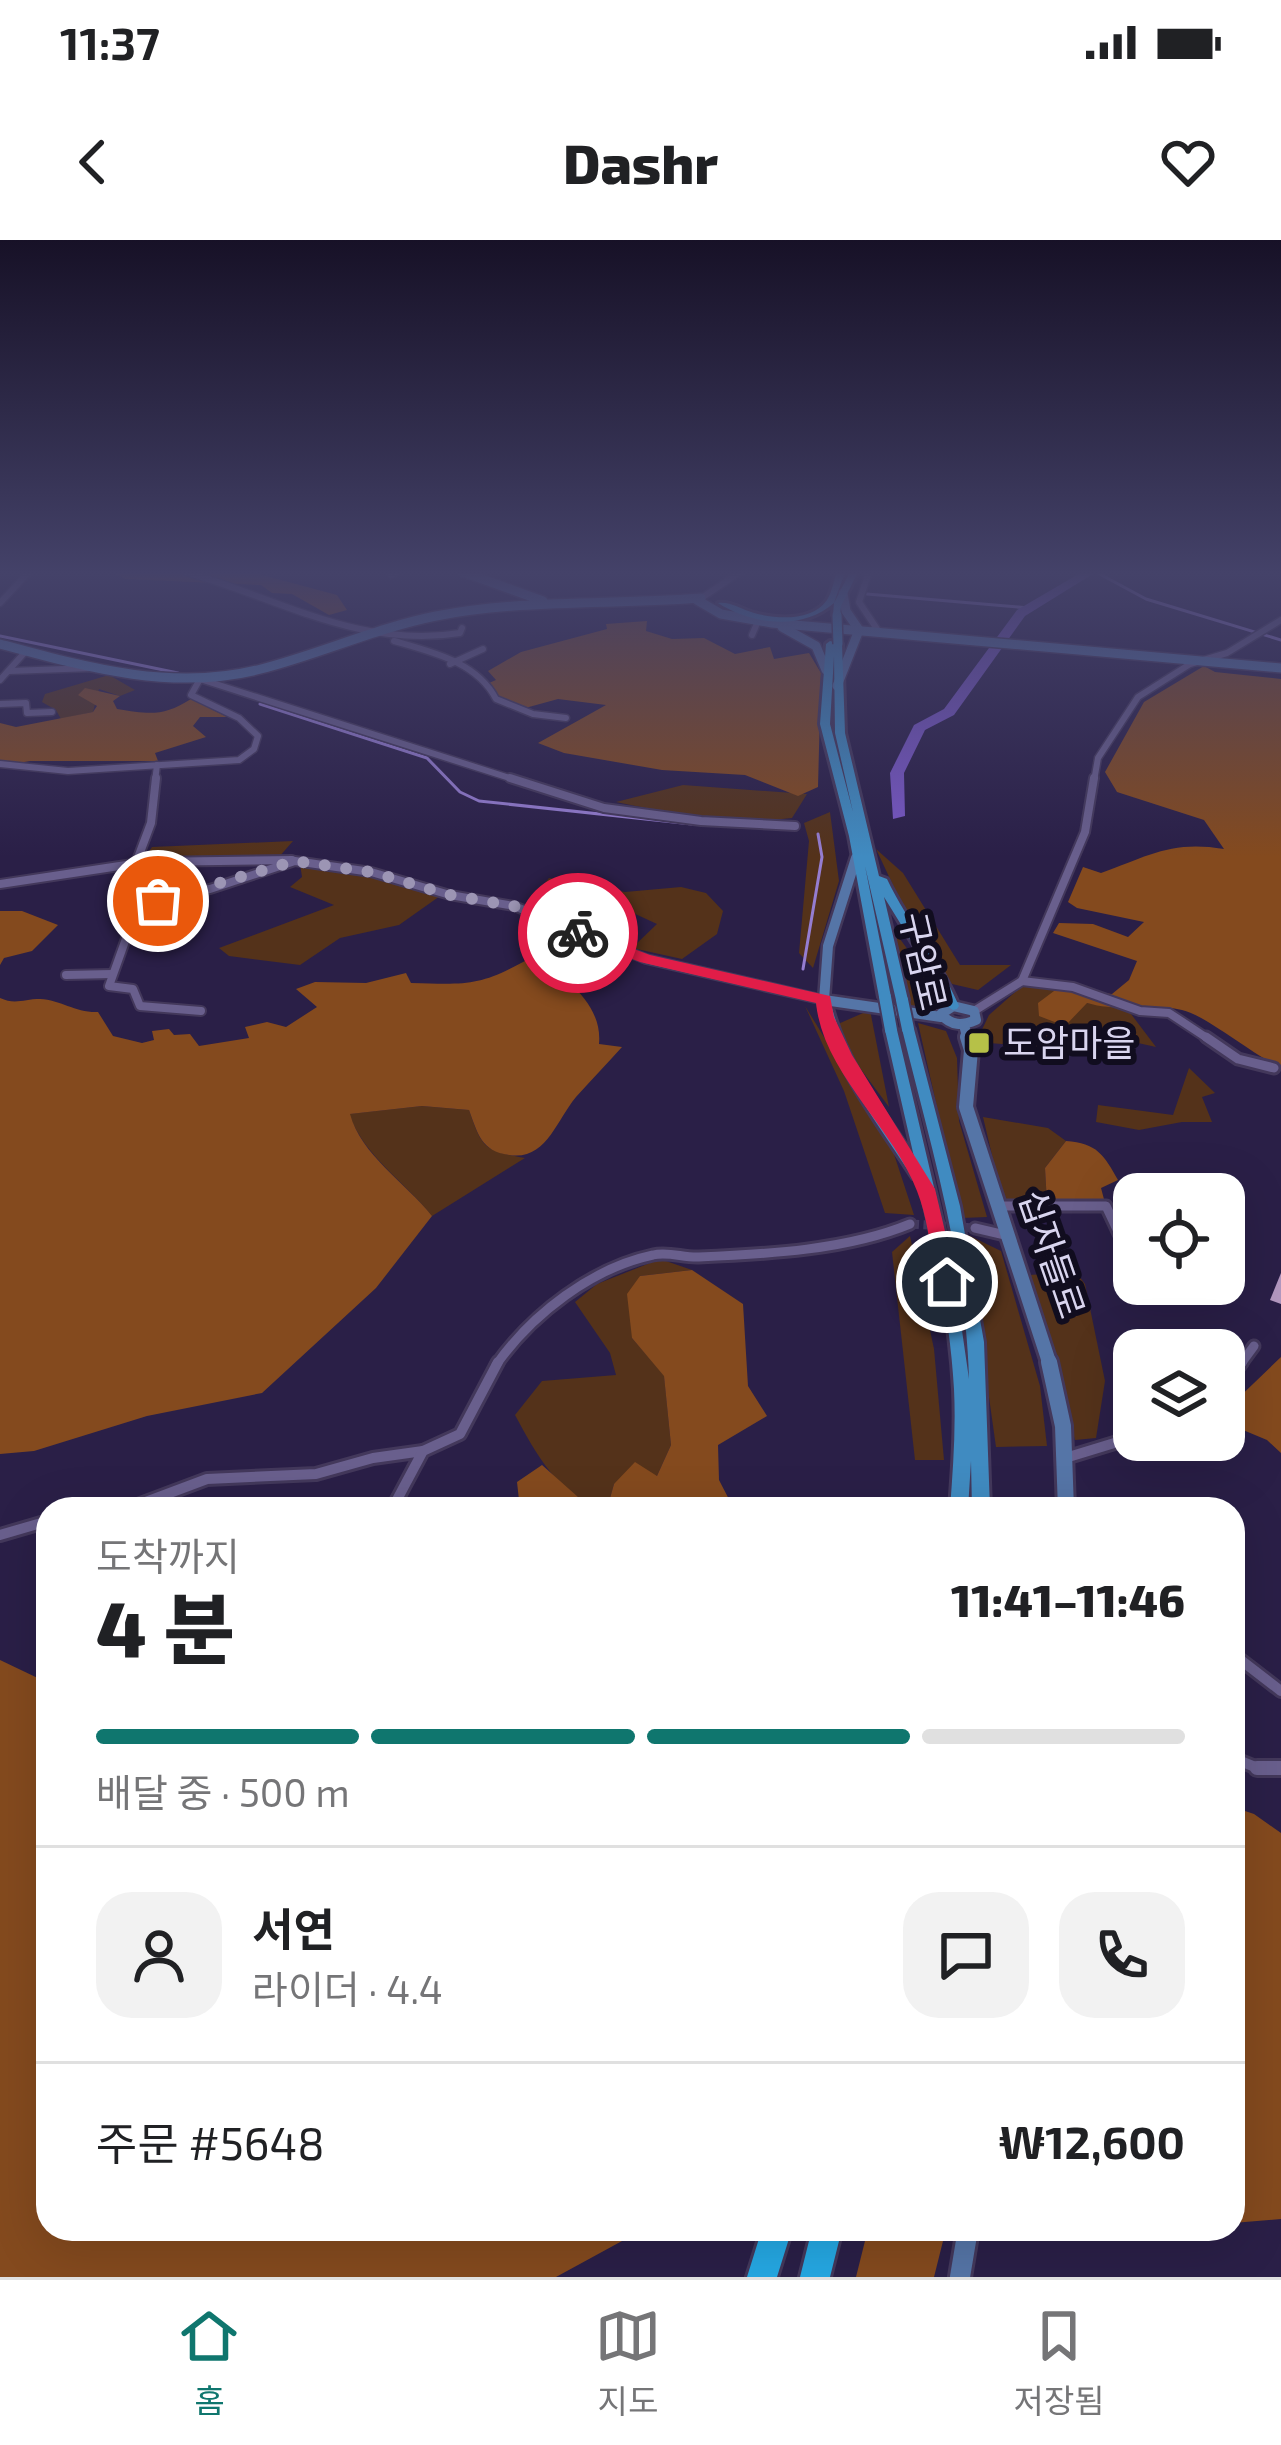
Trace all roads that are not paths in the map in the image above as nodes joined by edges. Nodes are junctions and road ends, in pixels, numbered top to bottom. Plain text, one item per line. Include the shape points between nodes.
1 (12, 667) edge
2 (90, 667) edge
3 (102, 667) edge
4 (250, 667) edge
5 (459, 667) edge
6 (825, 667) edge
7 (827, 667) edge
8 (836, 667) edge
9 (847, 667) edge
10 (1185, 667) edge
11 (9, 670) junction
12 (826, 670) junction
13 (200, 680) junction
14 (2, 684) edge
15 (837, 686) junction
16 (0, 704) edge
17 (52, 712) dead end
18 (566, 718) dead end
19 (0, 764) edge
20 (157, 764) junction
21 (795, 826) dead end
22 (862, 828) junction
23 (856, 858) junction
24 (137, 860) junction
25 (295, 861) junction
26 (0, 884) edge
27 (163, 896) junction
28 (112, 974) junction
29 (66, 975) dead end
30 (1022, 981) junction
31 (824, 1000) junction
32 (953, 1006) junction
33 (201, 1011) dead end
34 (974, 1011) junction
35 (941, 1017) junction
36 (964, 1025) junction
37 (900, 1029) junction
38 (1274, 1068) dead end
39 (926, 1189) junction
40 (997, 1206) junction
41 (1113, 1221) edge
42 (910, 1224) tunnel mouth
43 (975, 1228) tunnel mouth
44 (1005, 1235) junction
45 (1254, 1346) dead end
46 (1245, 1358) edge
47 (1113, 1443) edge
48 (423, 1451) junction
49 (1062, 1459) junction
50 (159, 1497) edge
51 (398, 1497) edge
52 (960, 1497) edge
53 (981, 1497) edge
54 (1065, 1497) edge
55 (36, 1524) edge
56 (0, 1535) edge
57 (1245, 1663) edge
58 (1281, 1691) edge
59 (1245, 1763) edge
60 (1281, 1768) edge
61 (773, 2241) edge
62 (824, 2241) edge
63 (966, 2241) edge
64 (762, 2277) edge
65 (815, 2277) edge
66 (960, 2277) edge

1 - 11 street
2 - 11 street
3 - 13 main road
4 - 13 main road
5 - 18 street via 484,676 496,699
6 - 12 main road
7 - 12 main road, 구암로
8 - 15 main road, 구암로
9 - 15 main road
10 - 30 street via 1138,697 1098,758 1085,832
11 - 14 street
12 - 23 main road, 구암로 via 825,724
13 - 20 street via 191,695 252,727 254,749 239,760
13 - 21 street via 592,805
15 - 22 main road, 구암로
16 - 17 street
19 - 20 street via 68,771
20 - 24 street via 151,824
22 - 32 main road via 898,915
22 - 37 main road, 구암로, bridge via 902,1000
23 - 31 main road via 825,956
23 - 37 main road, 구암로, bridge via 885,997
24 - 25 street
24 - 26 street
24 - 27 street via 134,871
25 - 27 street
25 - 31 street via 514,906 646,958
27 - 28 street via 128,933
28 - 29 street
28 - 33 street via 109,986 133,989 140,1006
30 - 34 street
30 - 38 street via 1169,1013 1238,1059
31 - 35 main road
31 - 39 main road via 844,1055
32 - 34 main road
32 - 35 main road
34 - 36 main road via 976,1020
35 - 36 main road
36 - 40 main road, 십자들로 via 971,1050 966,1107
37 - 39 main road, 구암로
37 - 53 main road, 구암로 via 952,1206 976,1342
39 - 52 main road, 구암로 via 958,1328
40 - 41 street via 1106,1206
40 - 44 main road, 십자들로
42 - 48 street via 873,1240 694,1258 658,1253 610,1269 576,1287 510,1345 460,1435
43 - 44 street
44 - 49 main road, 십자들로 via 1045,1344
45 - 46 street
47 - 49 street
48 - 50 street via 316,1474 207,1479
48 - 51 street
49 - 54 main road, 십자들로
55 - 56 street
57 - 58 street
59 - 60 street
61 - 64 highway
62 - 65 highway
63 - 66 main road

